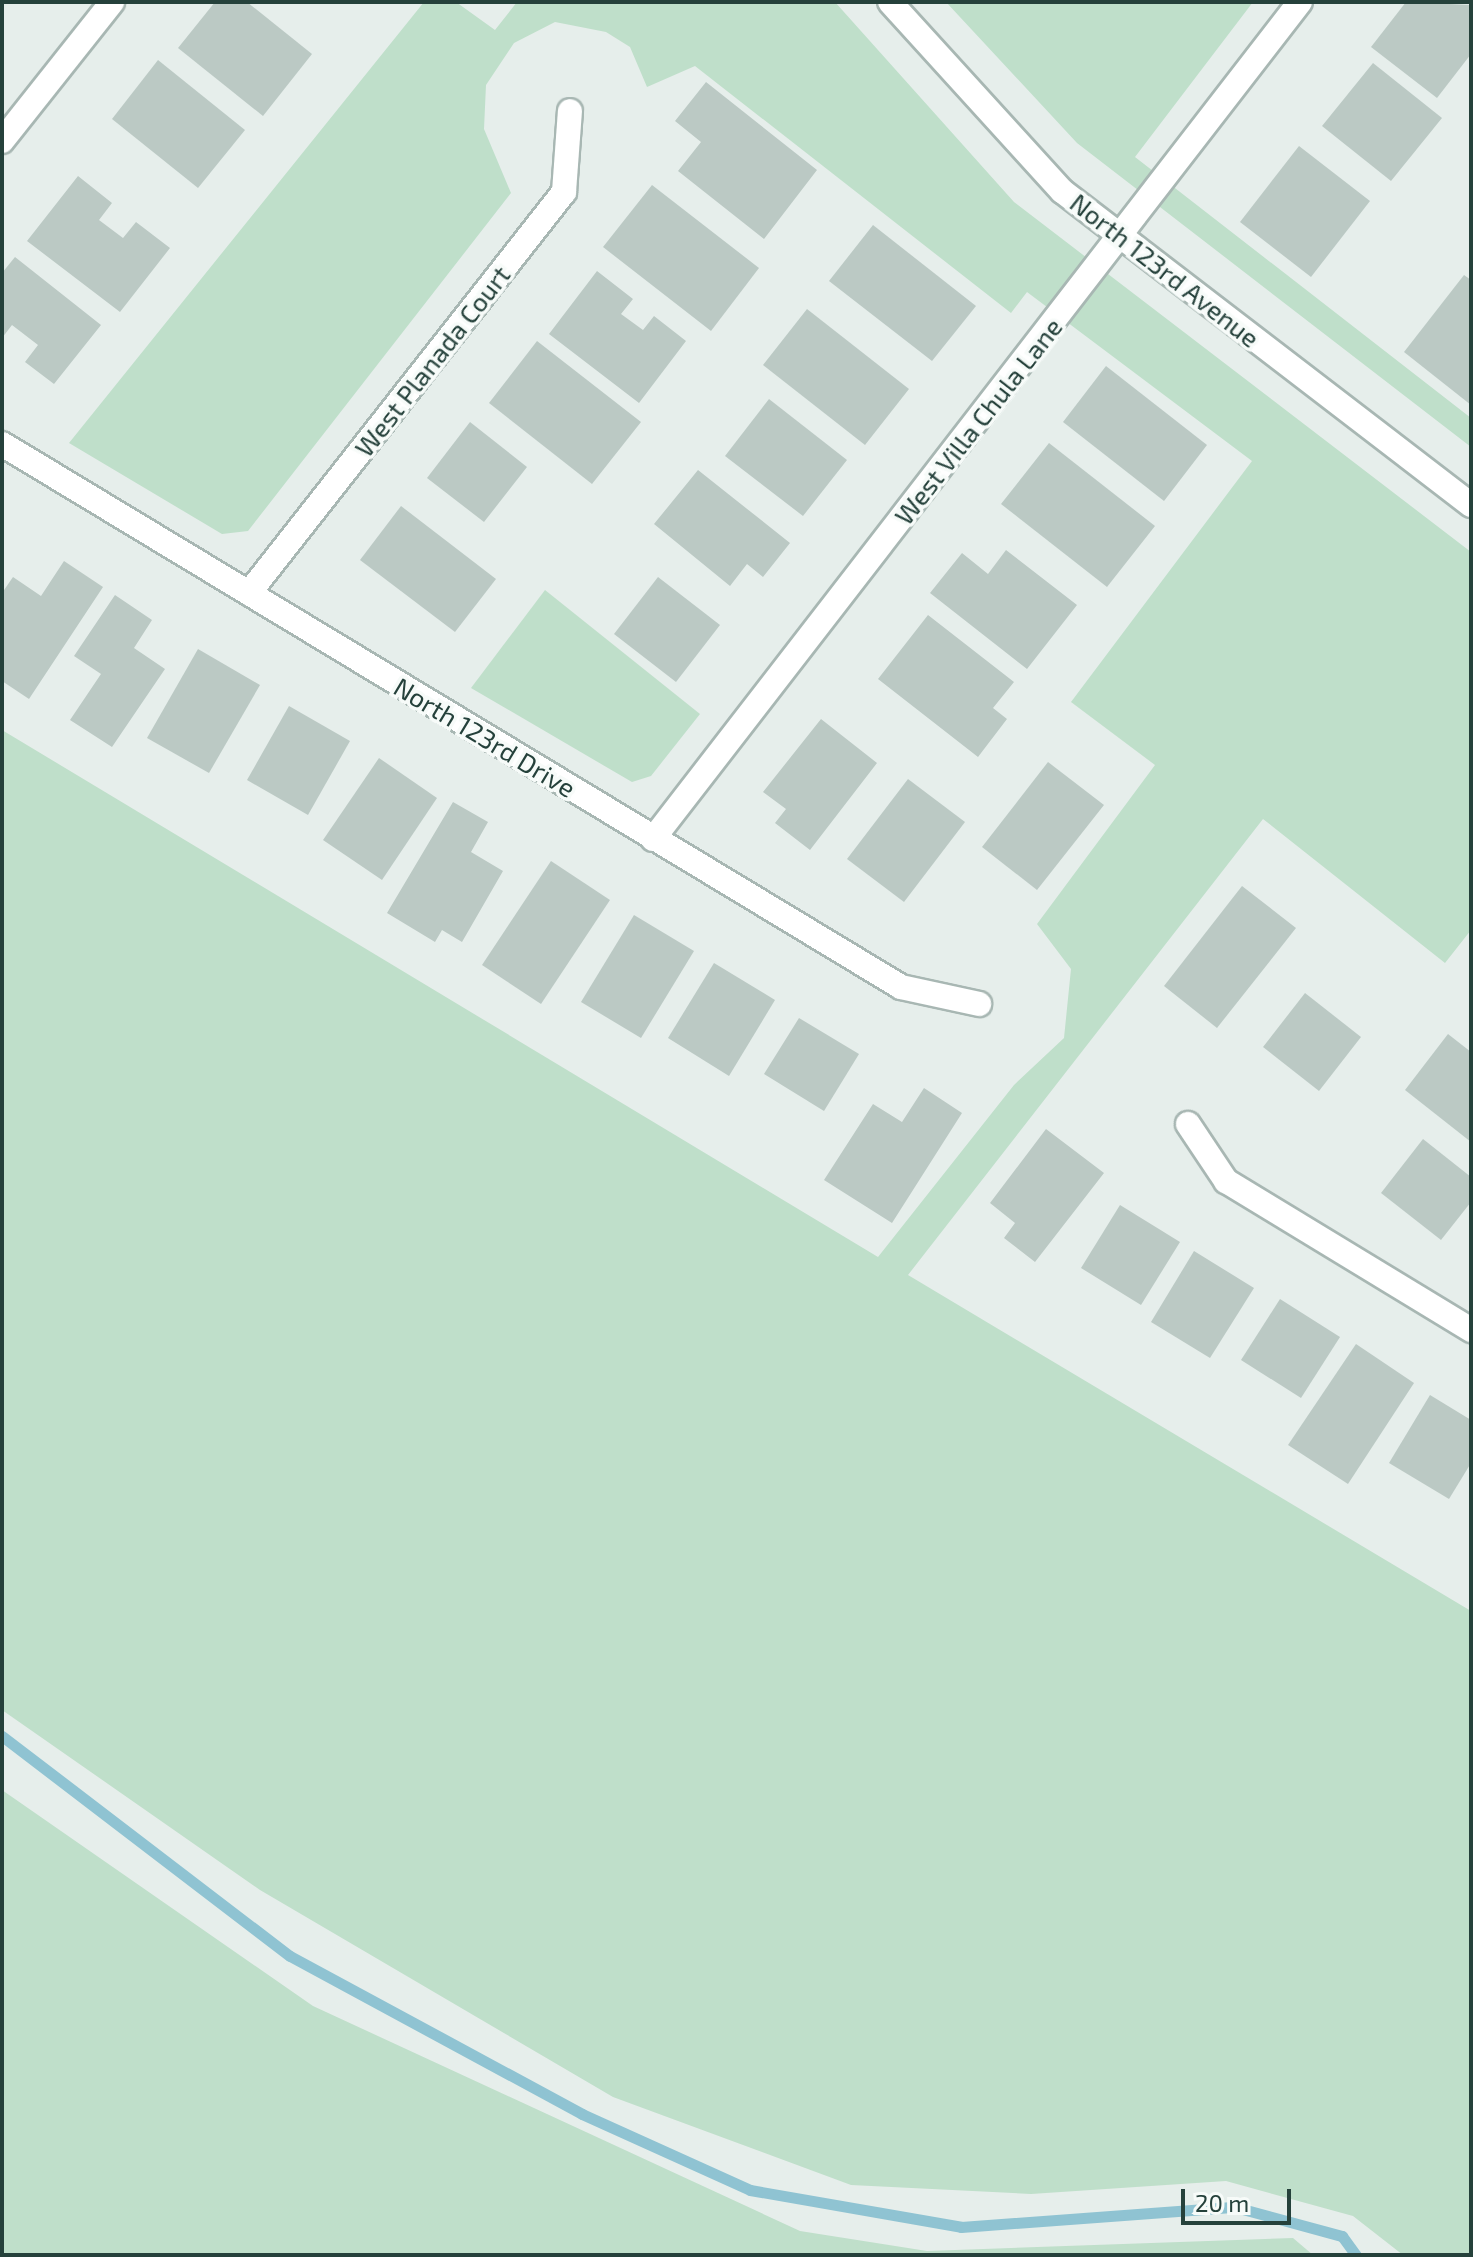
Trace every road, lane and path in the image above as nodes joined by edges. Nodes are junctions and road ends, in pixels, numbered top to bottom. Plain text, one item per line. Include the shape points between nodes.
1 (112, 2) edge
2 (890, 2) edge
3 (1300, 2) edge
4 (570, 111) dead end
5 (2, 141) edge
6 (1120, 237) junction
7 (2, 444) edge
8 (1471, 505) edge
9 (249, 593) junction
10 (653, 839) junction
11 (979, 1004) dead end
12 (1188, 1124) dead end
13 (1469, 1325) edge

1 - 5 street
2 - 6 street, North 123rd Avenue via 1017,149
3 - 6 street, West Villa Chula Lane
4 - 9 street, West Planada Court via 564,192
6 - 8 street, North 123rd Avenue
6 - 10 street, West Villa Chula Lane
7 - 9 street, North 123rd Drive
9 - 10 street, North 123rd Drive
10 - 11 street, North 123rd Drive via 901,987
12 - 13 street via 1226,1181

